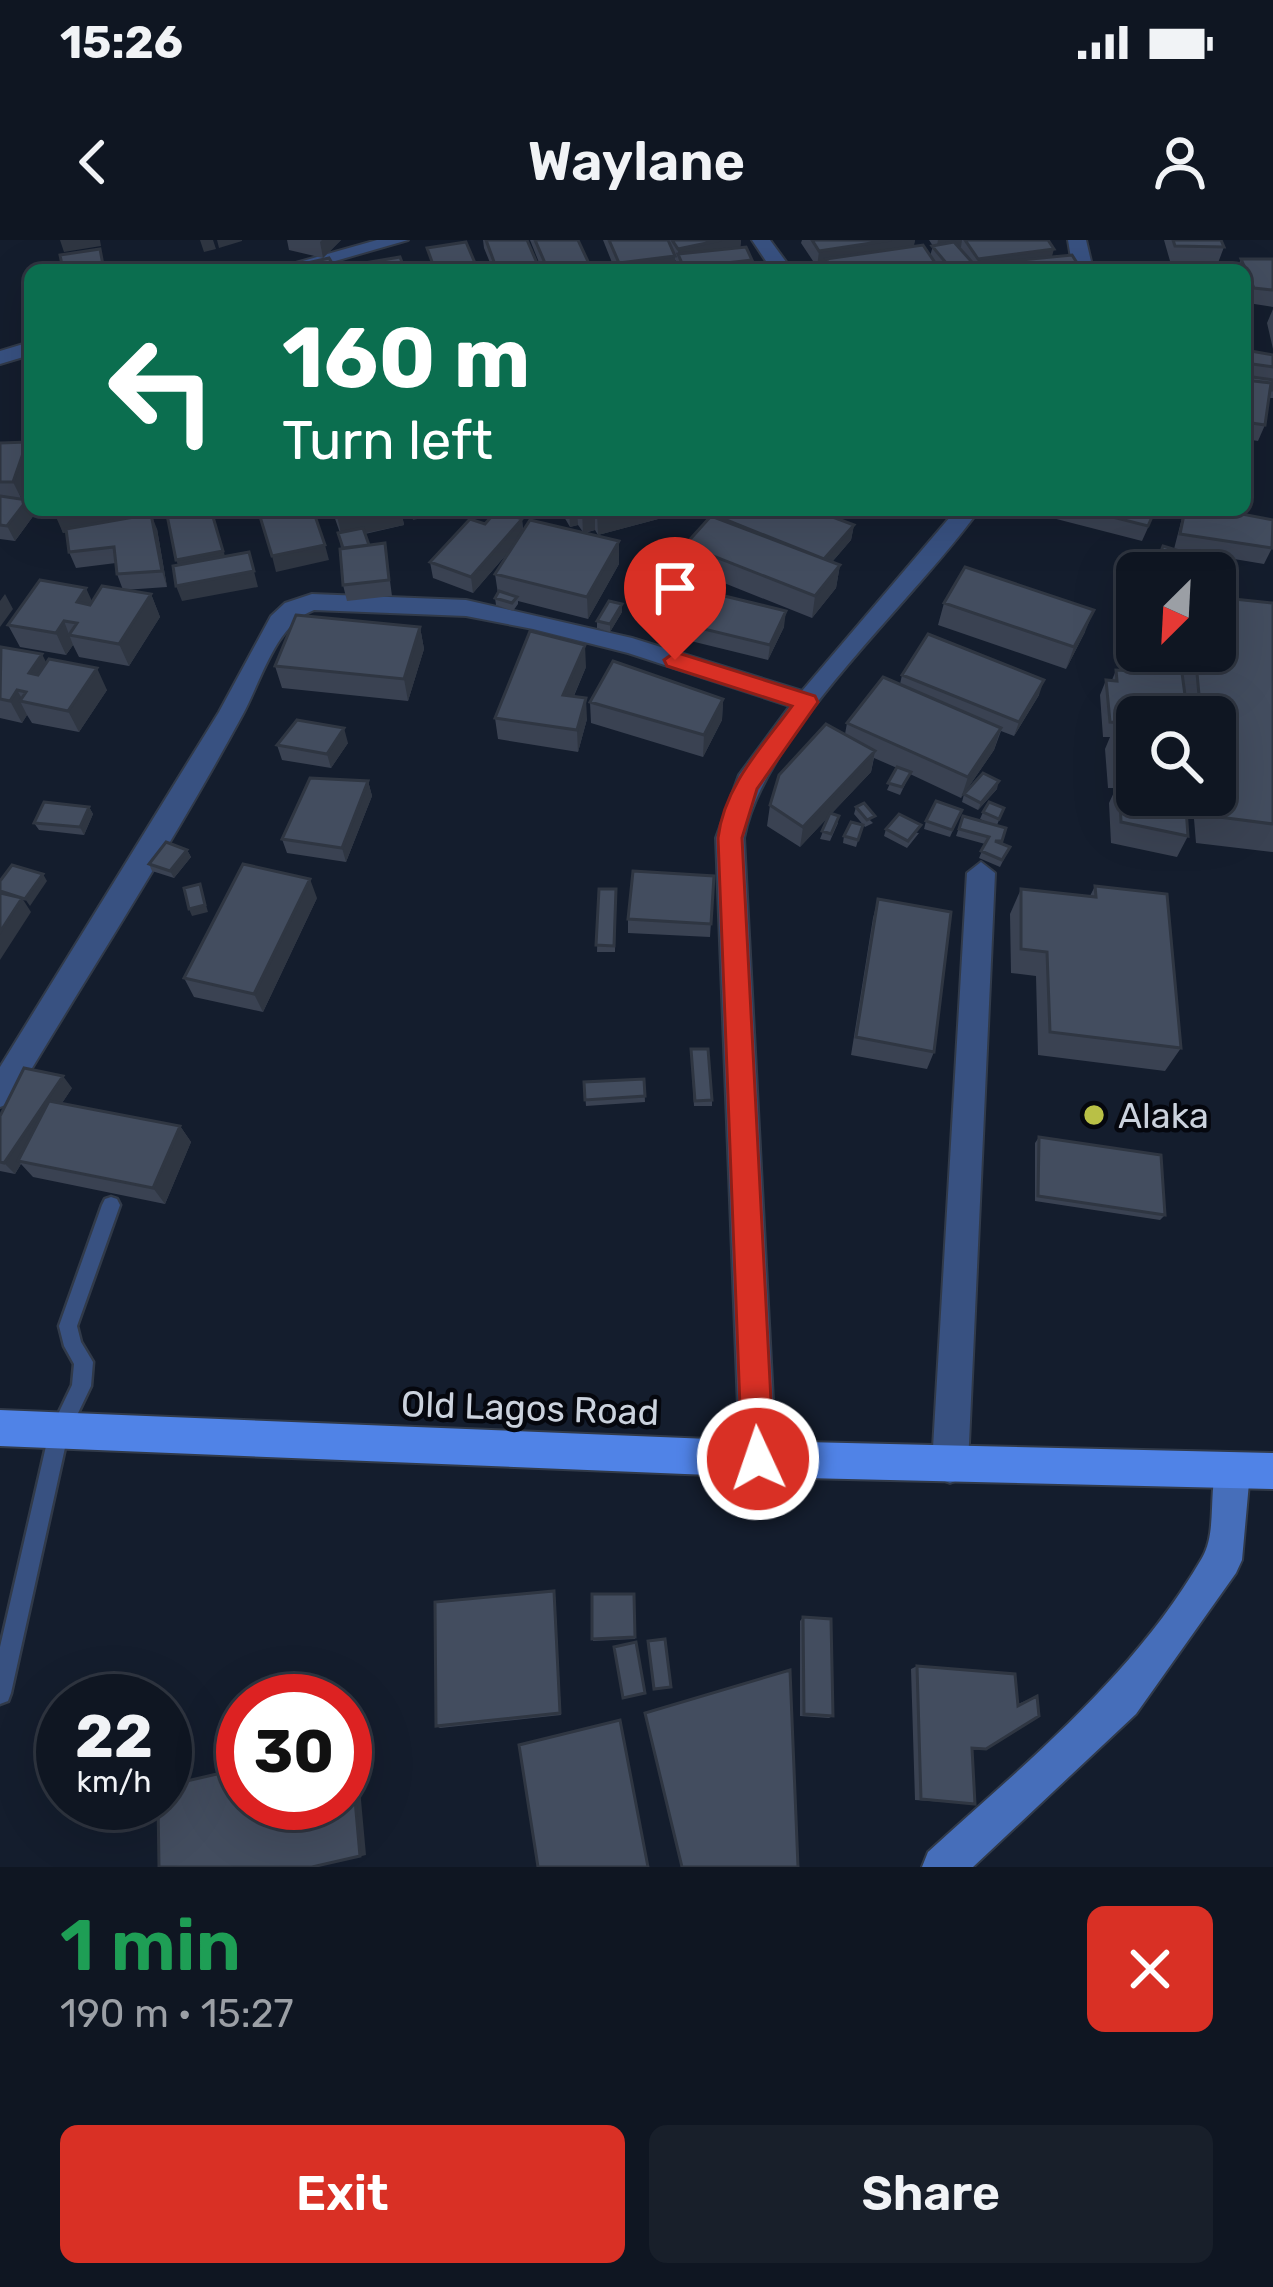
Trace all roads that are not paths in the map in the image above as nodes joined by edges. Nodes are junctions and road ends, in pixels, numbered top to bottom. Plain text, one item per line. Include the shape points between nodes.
1 (399, 240) edge
2 (362, 245) edge
3 (300, 264) edge
4 (963, 516) edge
5 (807, 702) junction
6 (981, 873) dead end
7 (0, 1094) edge
8 (111, 1205) edge
9 (0, 1428) edge
10 (59, 1432) junction
11 (758, 1459) junction
12 (950, 1465) junction
13 (1273, 1471) edge
14 (1232, 1472) junction
15 (0, 1693) edge
16 (943, 1867) edge

1 - 2 street
2 - 3 street
4 - 5 street
5 - 7 street via 632,646 466,608 312,602 293,609
5 - 11 street via 746,785 730,838
6 - 12 street
8 - 10 lane via 68,1327 84,1362
9 - 10 main road, Old Lagos Road
10 - 11 main road, Old Lagos Road
10 - 15 lane
11 - 12 main road, Old Lagos Road
12 - 14 main road, Old Lagos Road
13 - 14 main road, Old Lagos Road
14 - 16 street via 1223,1560 1122,1700

